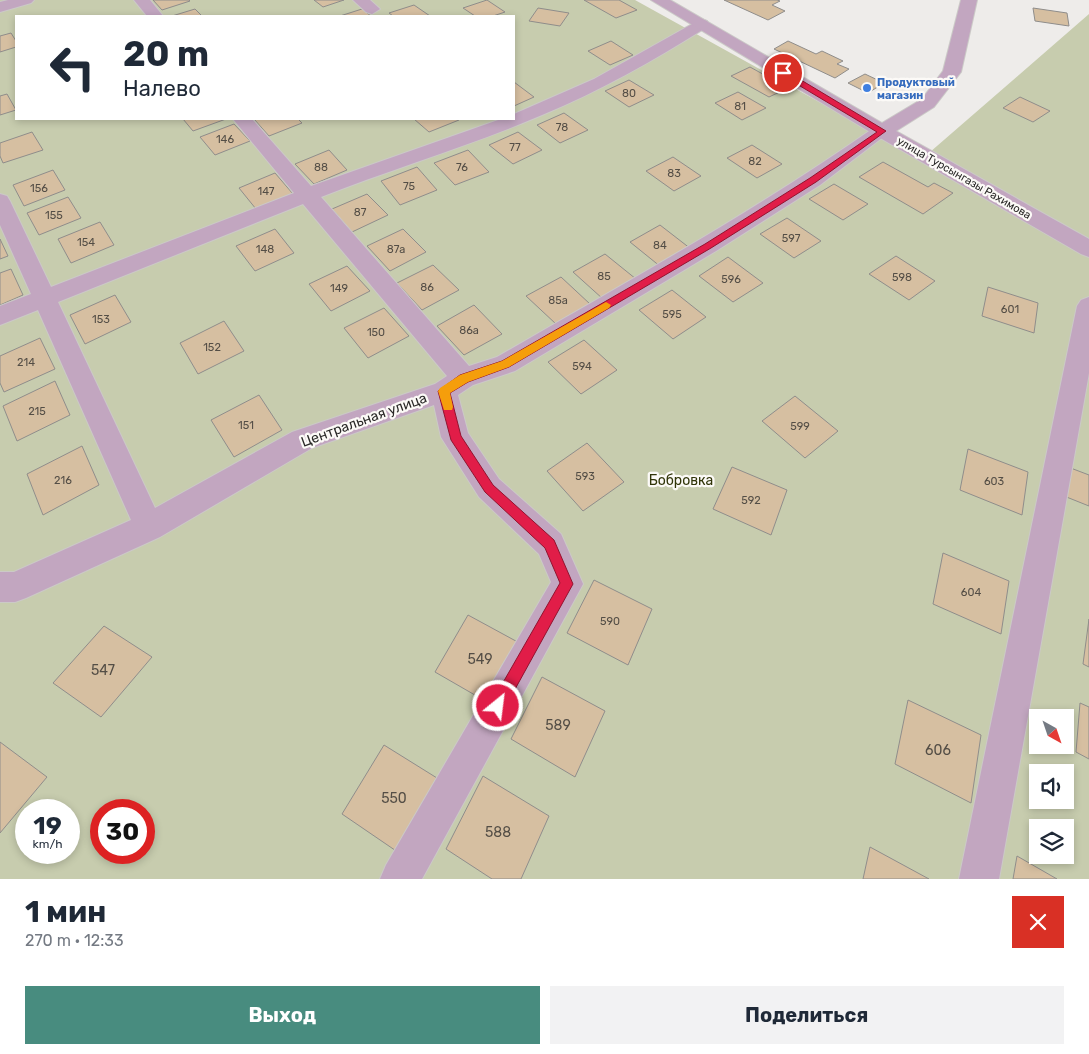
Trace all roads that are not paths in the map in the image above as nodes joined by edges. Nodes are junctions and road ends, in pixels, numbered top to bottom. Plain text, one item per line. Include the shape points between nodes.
1 (26, 0) edge
2 (142, 0) edge
3 (659, 0) edge
4 (969, 0) edge
5 (0, 7) edge
6 (154, 15) edge
7 (701, 24) junction
8 (515, 119) edge
9 (243, 120) edge
10 (513, 120) edge
11 (882, 131) junction
12 (306, 195) junction
13 (0, 201) edge
14 (1089, 249) edge
15 (43, 298) junction
16 (1089, 306) edge
17 (0, 316) edge
18 (454, 385) junction
19 (149, 527) junction
20 (0, 587) edge
21 (400, 879) edge
22 (979, 879) edge

1 - 5 street
2 - 6 street
3 - 7 street, улица Турсынгазы Рахимова
4 - 11 street, Центральная улица via 952,72 928,103
7 - 8 street via 632,66
7 - 11 street, улица Турсынгазы Рахимова
9 - 12 street
10 - 12 street
11 - 14 street, улица Турсынгазы Рахимова
11 - 18 street, Центральная улица via 813,180 708,246 506,364
12 - 15 street
12 - 18 street
13 - 15 street
15 - 17 street
15 - 19 street
16 - 22 street
18 - 19 street, Центральная улица via 302,440
18 - 21 street via 456,437 489,488 550,544 567,584
19 - 20 street, Центральная улица via 15,587

